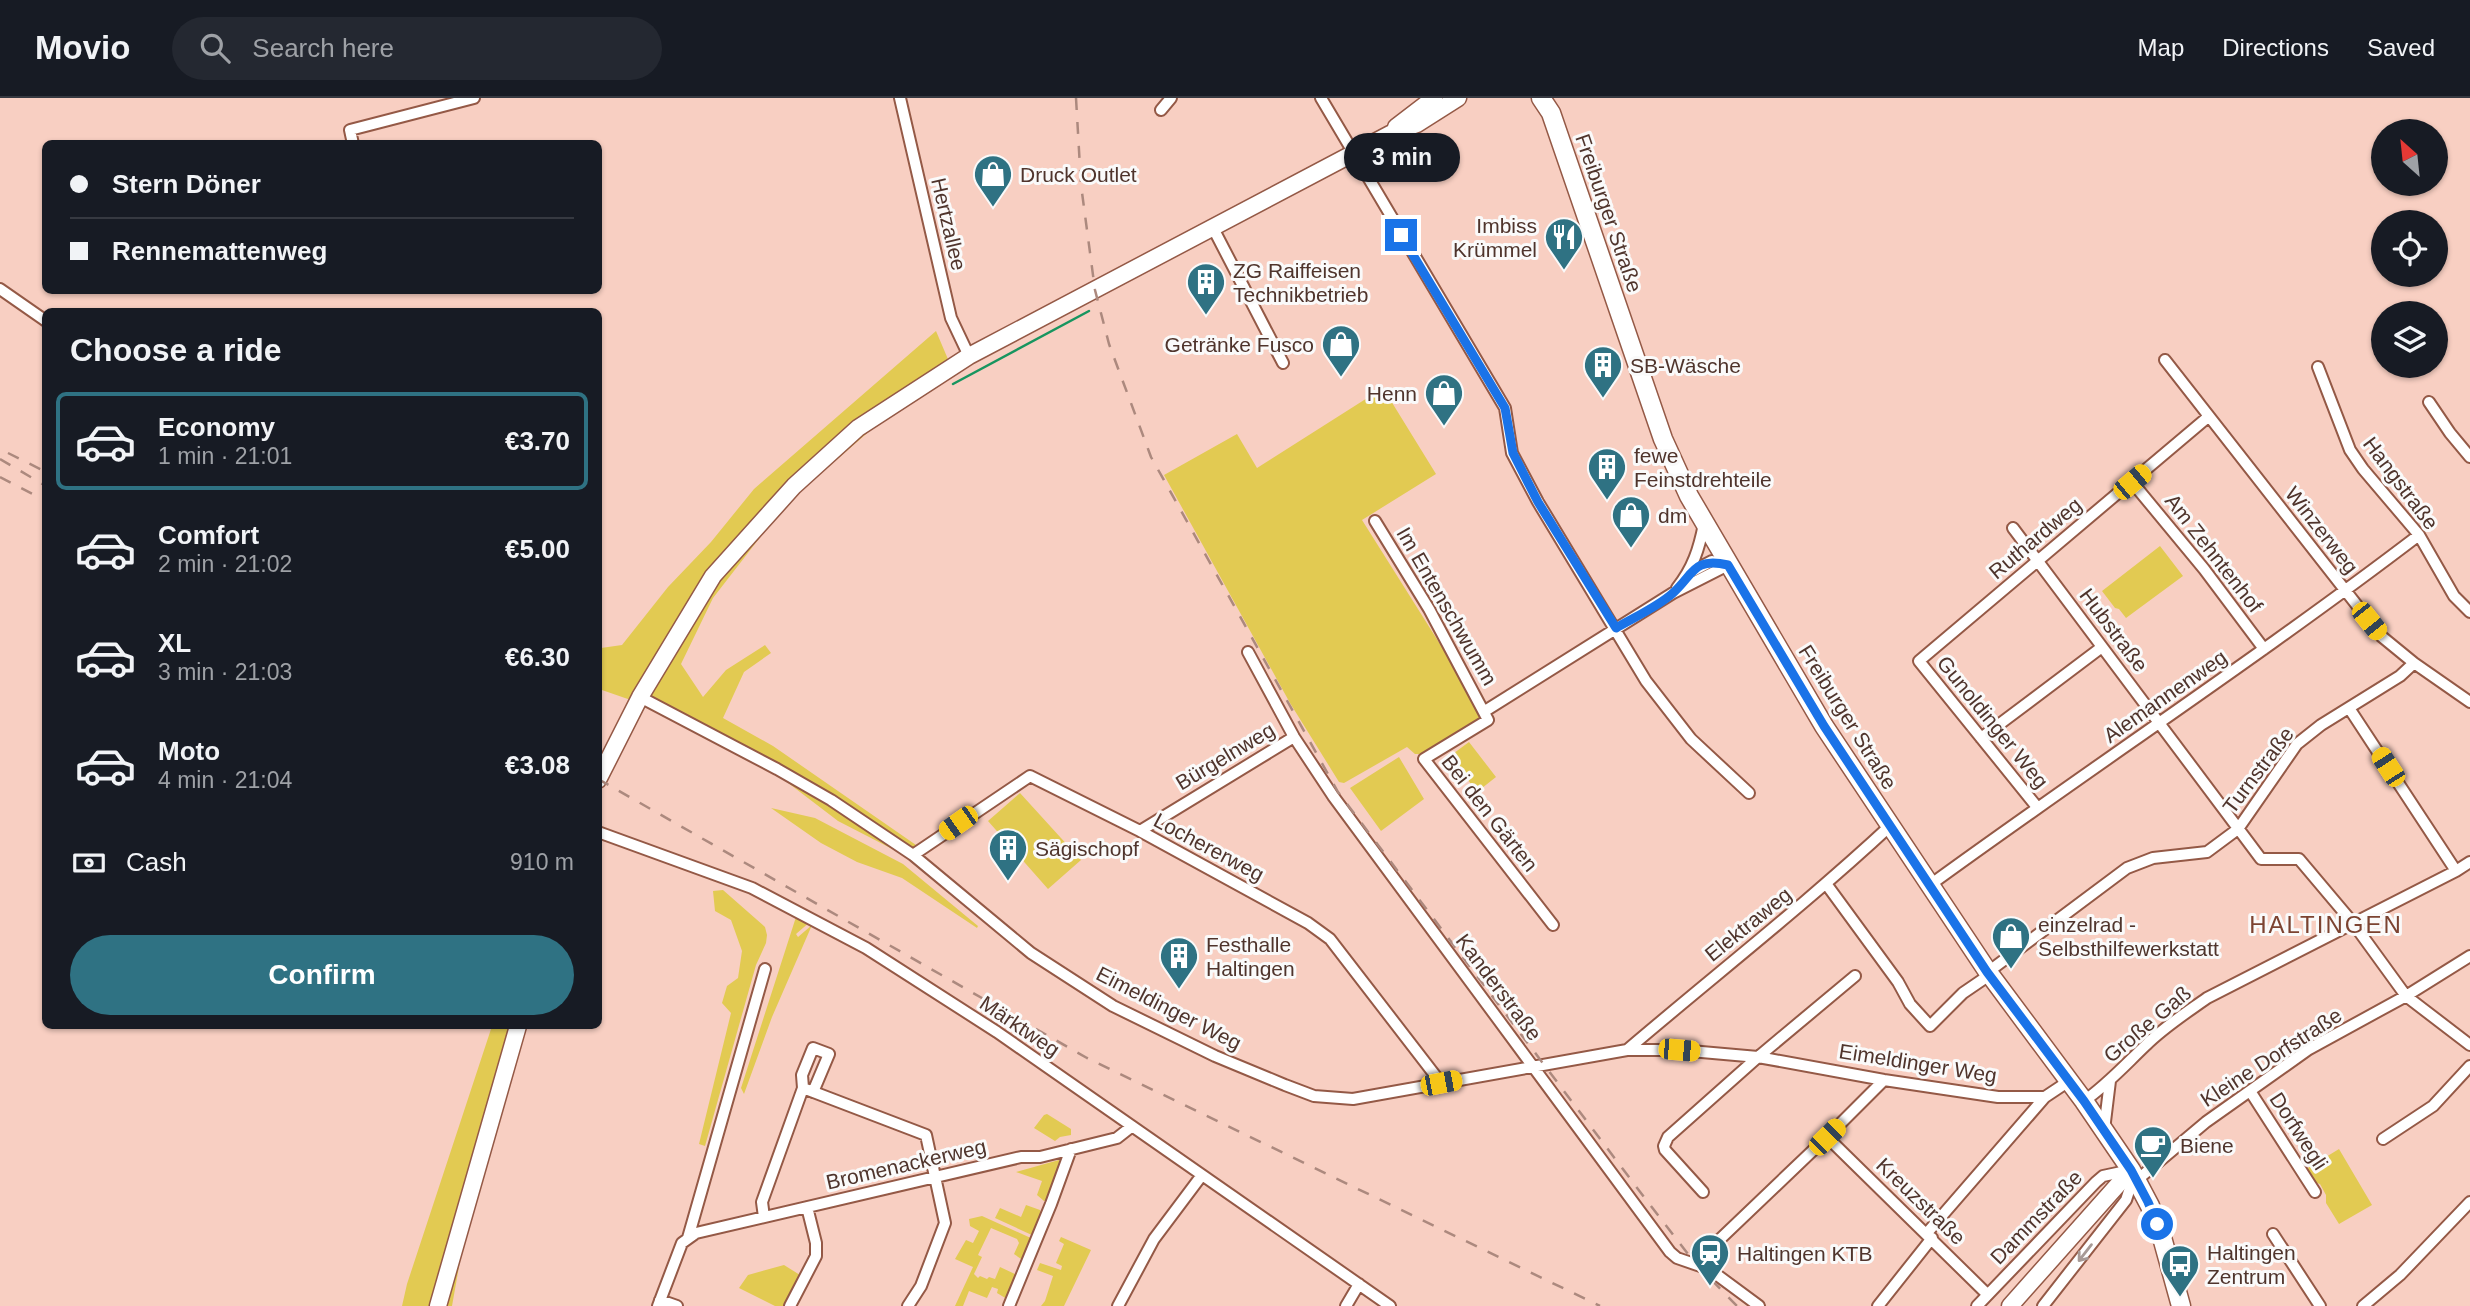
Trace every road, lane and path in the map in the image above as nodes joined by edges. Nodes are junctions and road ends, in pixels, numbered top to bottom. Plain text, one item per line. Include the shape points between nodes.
1 (474, 98) edge
2 (900, 98) edge
3 (1171, 98) edge
4 (1321, 98) edge
5 (1434, 98) edge
6 (1458, 98) edge
7 (1548, 103) edge
8 (1161, 110) dead end
9 (1390, 134) junction
10 (352, 140) edge
11 (1353, 154) junction
12 (1213, 228) junction
13 (0, 289) edge
14 (42, 318) edge
15 (969, 356) junction
16 (2165, 360) dead end
17 (1283, 363) dead end
18 (2318, 367) dead end
19 (2429, 402) dead end
20 (2208, 417) junction
21 (2470, 457) edge
22 (2132, 482) junction
23 (1375, 521) dead end
24 (1704, 524) junction
25 (2012, 528) dead end
26 (2419, 535) junction
27 (2037, 561) junction
28 (1728, 565) junction
29 (1689, 573) junction
30 (2345, 591) junction
31 (1673, 593) junction
32 (2470, 612) edge
33 (1616, 628) junction
34 (2102, 646) junction
35 (2264, 649) junction
36 (1248, 652) dead end
37 (1919, 661) joint
38 (2414, 663) junction
39 (640, 698) junction
40 (2470, 702) edge
41 (2349, 708) junction
42 (1485, 711) junction
43 (2161, 724) junction
44 (1294, 737) junction
45 (1981, 738) junction
46 (602, 772) edge
47 (1749, 793) dead end
48 (2037, 807) junction
49 (1891, 825) junction
50 (2238, 829) junction
51 (1140, 831) junction
52 (602, 833) edge
53 (913, 855) junction
54 (2470, 862) edge
55 (2456, 871) junction
56 (1827, 885) junction
57 (1930, 885) junction
58 (2353, 923) junction
59 (1553, 925) dead end
60 (2470, 956) edge
61 (765, 969) dead end
62 (1987, 972) junction
63 (1855, 976) dead end
64 (2406, 996) junction
65 (517, 1029) edge
66 (2470, 1045) edge
67 (1627, 1050) junction
68 (1758, 1057) junction
69 (1533, 1065) junction
70 (2470, 1066) edge
71 (1884, 1080) junction
72 (2068, 1081) junction
73 (2110, 1081) junction
74 (1441, 1083) junction
75 (2250, 1091) junction
76 (2045, 1097) junction
77 (2084, 1101) junction
78 (1131, 1127) junction
79 (2104, 1130) junction
80 (1827, 1137) junction
81 (2383, 1139) dead end
82 (1071, 1149) junction
83 (1202, 1175) junction
84 (2134, 1175) junction
85 (936, 1177) junction
86 (1703, 1192) dead end
87 (2315, 1192) dead end
88 (2470, 1202) edge
89 (807, 1207) junction
90 (764, 1217) junction
91 (2273, 1234) dead end
92 (1929, 1235) junction
93 (688, 1238) junction
94 (1695, 1263) junction
95 (1359, 1284) junction
96 (1987, 1294) junction
97 (659, 1303) edge
98 (438, 1306) edge
99 (677, 1306) edge
100 (790, 1306) edge
101 (908, 1306) edge
102 (1009, 1306) edge
103 (1118, 1306) edge
104 (1346, 1306) edge
105 (1390, 1306) edge
106 (1759, 1306) edge
107 (1878, 1306) edge
108 (1977, 1306) edge
109 (2010, 1306) edge
110 (2043, 1306) edge
111 (2181, 1306) edge
112 (2320, 1306) edge
113 (2363, 1306) edge

1 - 10 street via 350,130
2 - 15 street, Hertzallee via 951,318
3 - 8 street
4 - 11 street
5 - 9 street
6 - 9 street via 1417,124
7 - 24 main road, Freiburger Straße via 1663,439
9 - 11 street
11 - 12 street
11 - 33 street via 1505,408 1513,453
12 - 15 street
12 - 17 street
13 - 14 street
15 - 39 street via 858,428 794,486 713,576
16 - 20 street, Winzerweg
18 - 26 street, Hangstraße via 2350,450
19 - 21 street
20 - 22 street, Ruthardweg
20 - 30 street, Winzerweg
22 - 27 street, Ruthardweg
22 - 35 street, Am Zehntenhof
23 - 42 street, Im Entenschwumm
24 - 28 main road, Freiburger Straße
24 - 29 street
25 - 27 street, Hubstraße
26 - 30 street, Alemannenweg
26 - 32 street, Hangstraße via 2454,596
27 - 34 street, Hubstraße
27 - 37 street, Ruthardweg
28 - 29 street via 1712,561
28 - 31 street
28 - 49 main road, Freiburger Straße via 1824,726
29 - 31 street
30 - 35 street, Alemannenweg
30 - 38 street, Winzerweg via 2381,636
31 - 33 street
33 - 42 street
33 - 47 street via 1646,681 1691,739
34 - 43 street, Hubstraße
34 - 45 street
35 - 43 street, Alemannenweg
36 - 44 street, Kanderstraße
37 - 45 street, Gunoldinger Weg
38 - 40 street, Winzerweg
38 - 41 street, Turnstraße
39 - 46 street
39 - 53 street, Eimeldinger Weg via 778,769
41 - 50 street, Turnstraße via 2297,744
41 - 55 street
42 - 59 street, Bei den Gärten via 1488,720 1424,759
43 - 48 street, Alemannenweg
43 - 50 street, Hubstraße
44 - 51 street, Bürgelnweg
44 - 69 street, Kanderstraße
45 - 48 street, Gunoldinger Weg
48 - 57 street, Alemannenweg
49 - 56 street, Elektraweg
49 - 57 main road, Freiburger Straße
50 - 58 street, Hubstraße via 2261,859 2299,859
50 - 62 street, Turnstraße via 2207,852 2153,858 2127,868
51 - 53 street, Lochererweg via 1030,776
51 - 74 street, Lochererweg via 1330,939
52 - 78 street, Märktweg via 751,888 841,934 997,1032
53 - 74 street, Eimeldinger Weg via 1052,966 1113,1006 1215,1056 1314,1096 1353,1099
54 - 55 street, Große Gaß
55 - 58 street, Große Gaß
56 - 62 street, Turnstraße via 1930,1026
56 - 67 street, Elektraweg
57 - 62 main road, Freiburger Straße
58 - 64 street
58 - 73 street, Große Gaß via 2207,998 2176,1019
60 - 64 street, Kleine Dorfstraße
61 - 93 street
62 - 72 main road, Freiburger Straße
63 - 68 street
64 - 66 street
64 - 75 street, Kleine Dorfstraße via 2309,1049
65 - 98 street
67 - 68 street, Eimeldinger Weg
67 - 69 street, Eimeldinger Weg
68 - 71 street, Eimeldinger Weg
68 - 86 street via 1665,1142 1669,1156
69 - 74 street, Eimeldinger Weg
69 - 94 street, Kanderstraße via 1670,1252
70 - 81 street via 2433,1106
71 - 76 street, Eimeldinger Weg via 1998,1097
71 - 80 street
72 - 76 street
72 - 77 main road, Freiburger Straße
73 - 77 street, Große Gaß
73 - 79 street, Große Gaß
75 - 84 street, Kleine Dorfstraße
75 - 87 street, Dorfwegli
76 - 92 street
77 - 79 main road, Freiburger Straße
78 - 82 street, Bromenackerweg via 1117,1138
78 - 83 street, Märktweg
79 - 84 main road, Freiburger Straße
80 - 92 street, Kreuzstraße
80 - 94 street
82 - 85 street, Bromenackerweg
82 - 102 street
83 - 95 street, Märktweg
83 - 103 street via 1154,1239
84 - 96 street, Dammstraße via 2107,1175 2096,1182
84 - 109 street
84 -> 110 street via 2126,1200
84 - 111 main road, Freiburger Straße via 2163,1241
85 - 89 street, Bromenackerweg
85 - 90 street via 926,1135 808,1090 762,1202
85 - 101 street via 944,1226 921,1286
88 - 113 street via 2400,1275
89 - 90 street, Bromenackerweg
89 - 100 street via 816,1256
90 - 93 street, Bromenackerweg
91 - 112 street
92 - 96 street, Kreuzstraße
92 - 107 street
93 - 97 street via 677,1253
94 - 106 street, Kanderstraße
95 - 104 street
95 - 105 street, Märktweg
96 - 108 street, Dammstraße
97 - 99 street

